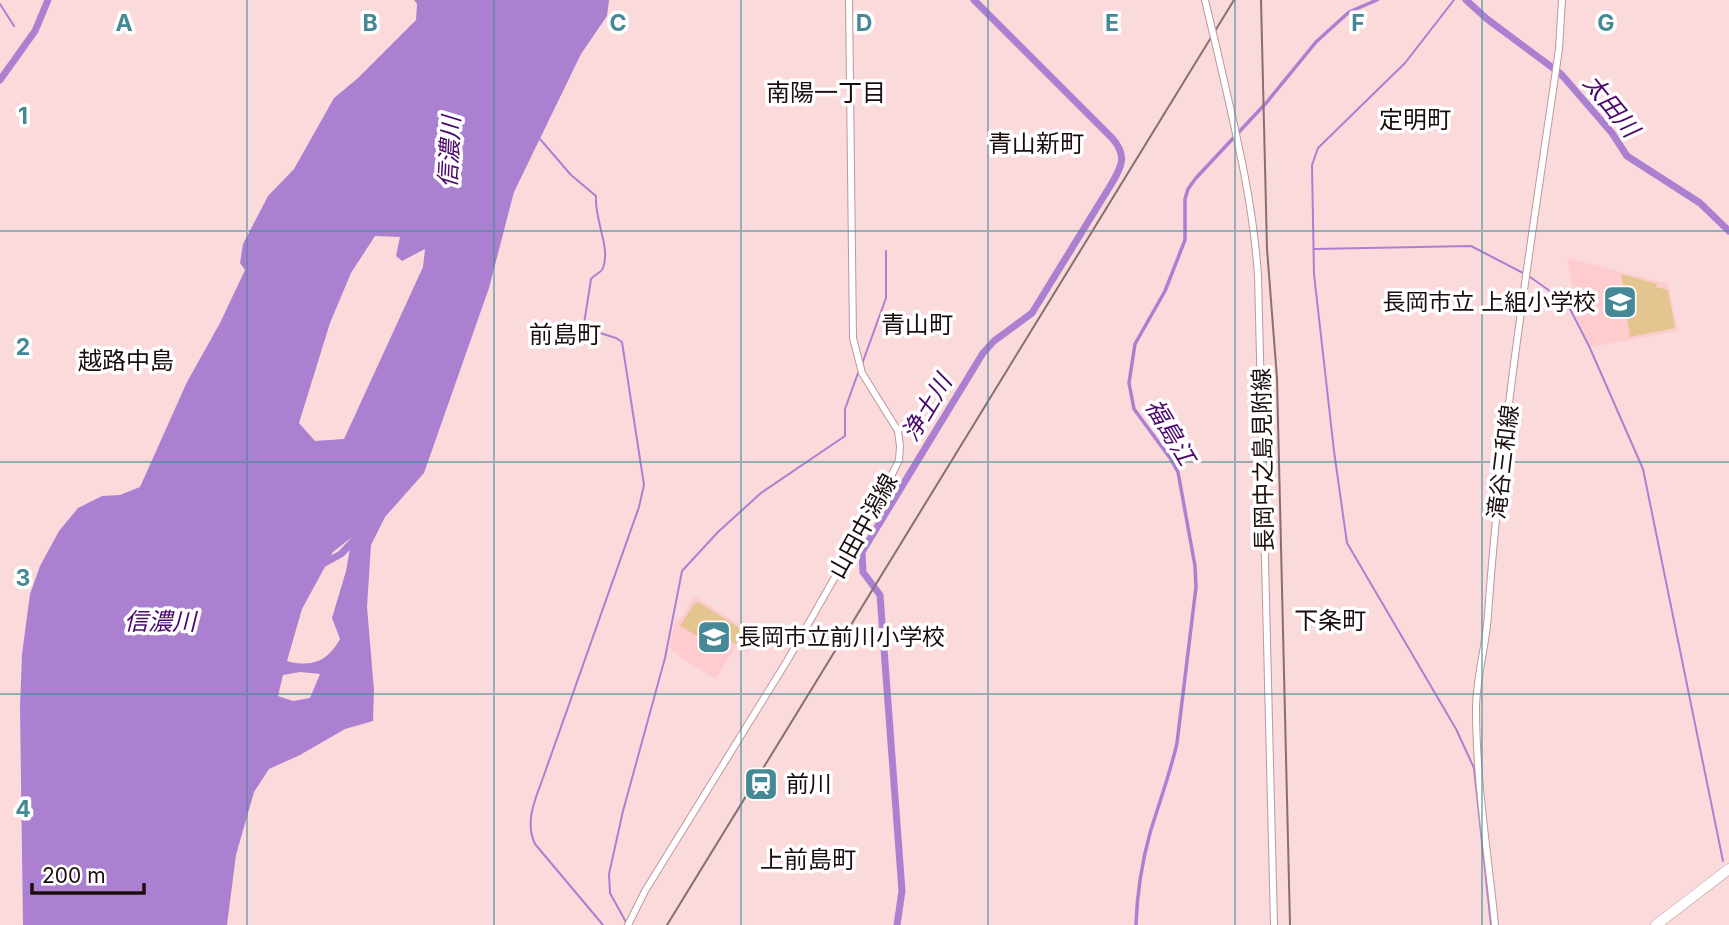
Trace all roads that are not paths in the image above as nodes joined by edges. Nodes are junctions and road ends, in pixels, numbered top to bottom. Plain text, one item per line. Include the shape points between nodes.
1 (849, 0) edge
2 (1205, 0) edge
3 (1562, 0) edge
4 (1729, 869) edge
5 (1729, 876) edge
6 (628, 925) edge
7 (1274, 925) edge
8 (1495, 925) edge
9 (1656, 925) edge
10 (1665, 925) edge

1 - 6 main road, 山田中潟線 via 853,338 862,373 896,426 899,460 786,661
2 - 7 main road, 長岡中之島見附線, bridge via 1251,205 1258,276
3 - 8 main road, 滝谷三和線 via 1477,701
4 - 9 highway
5 - 10 highway

